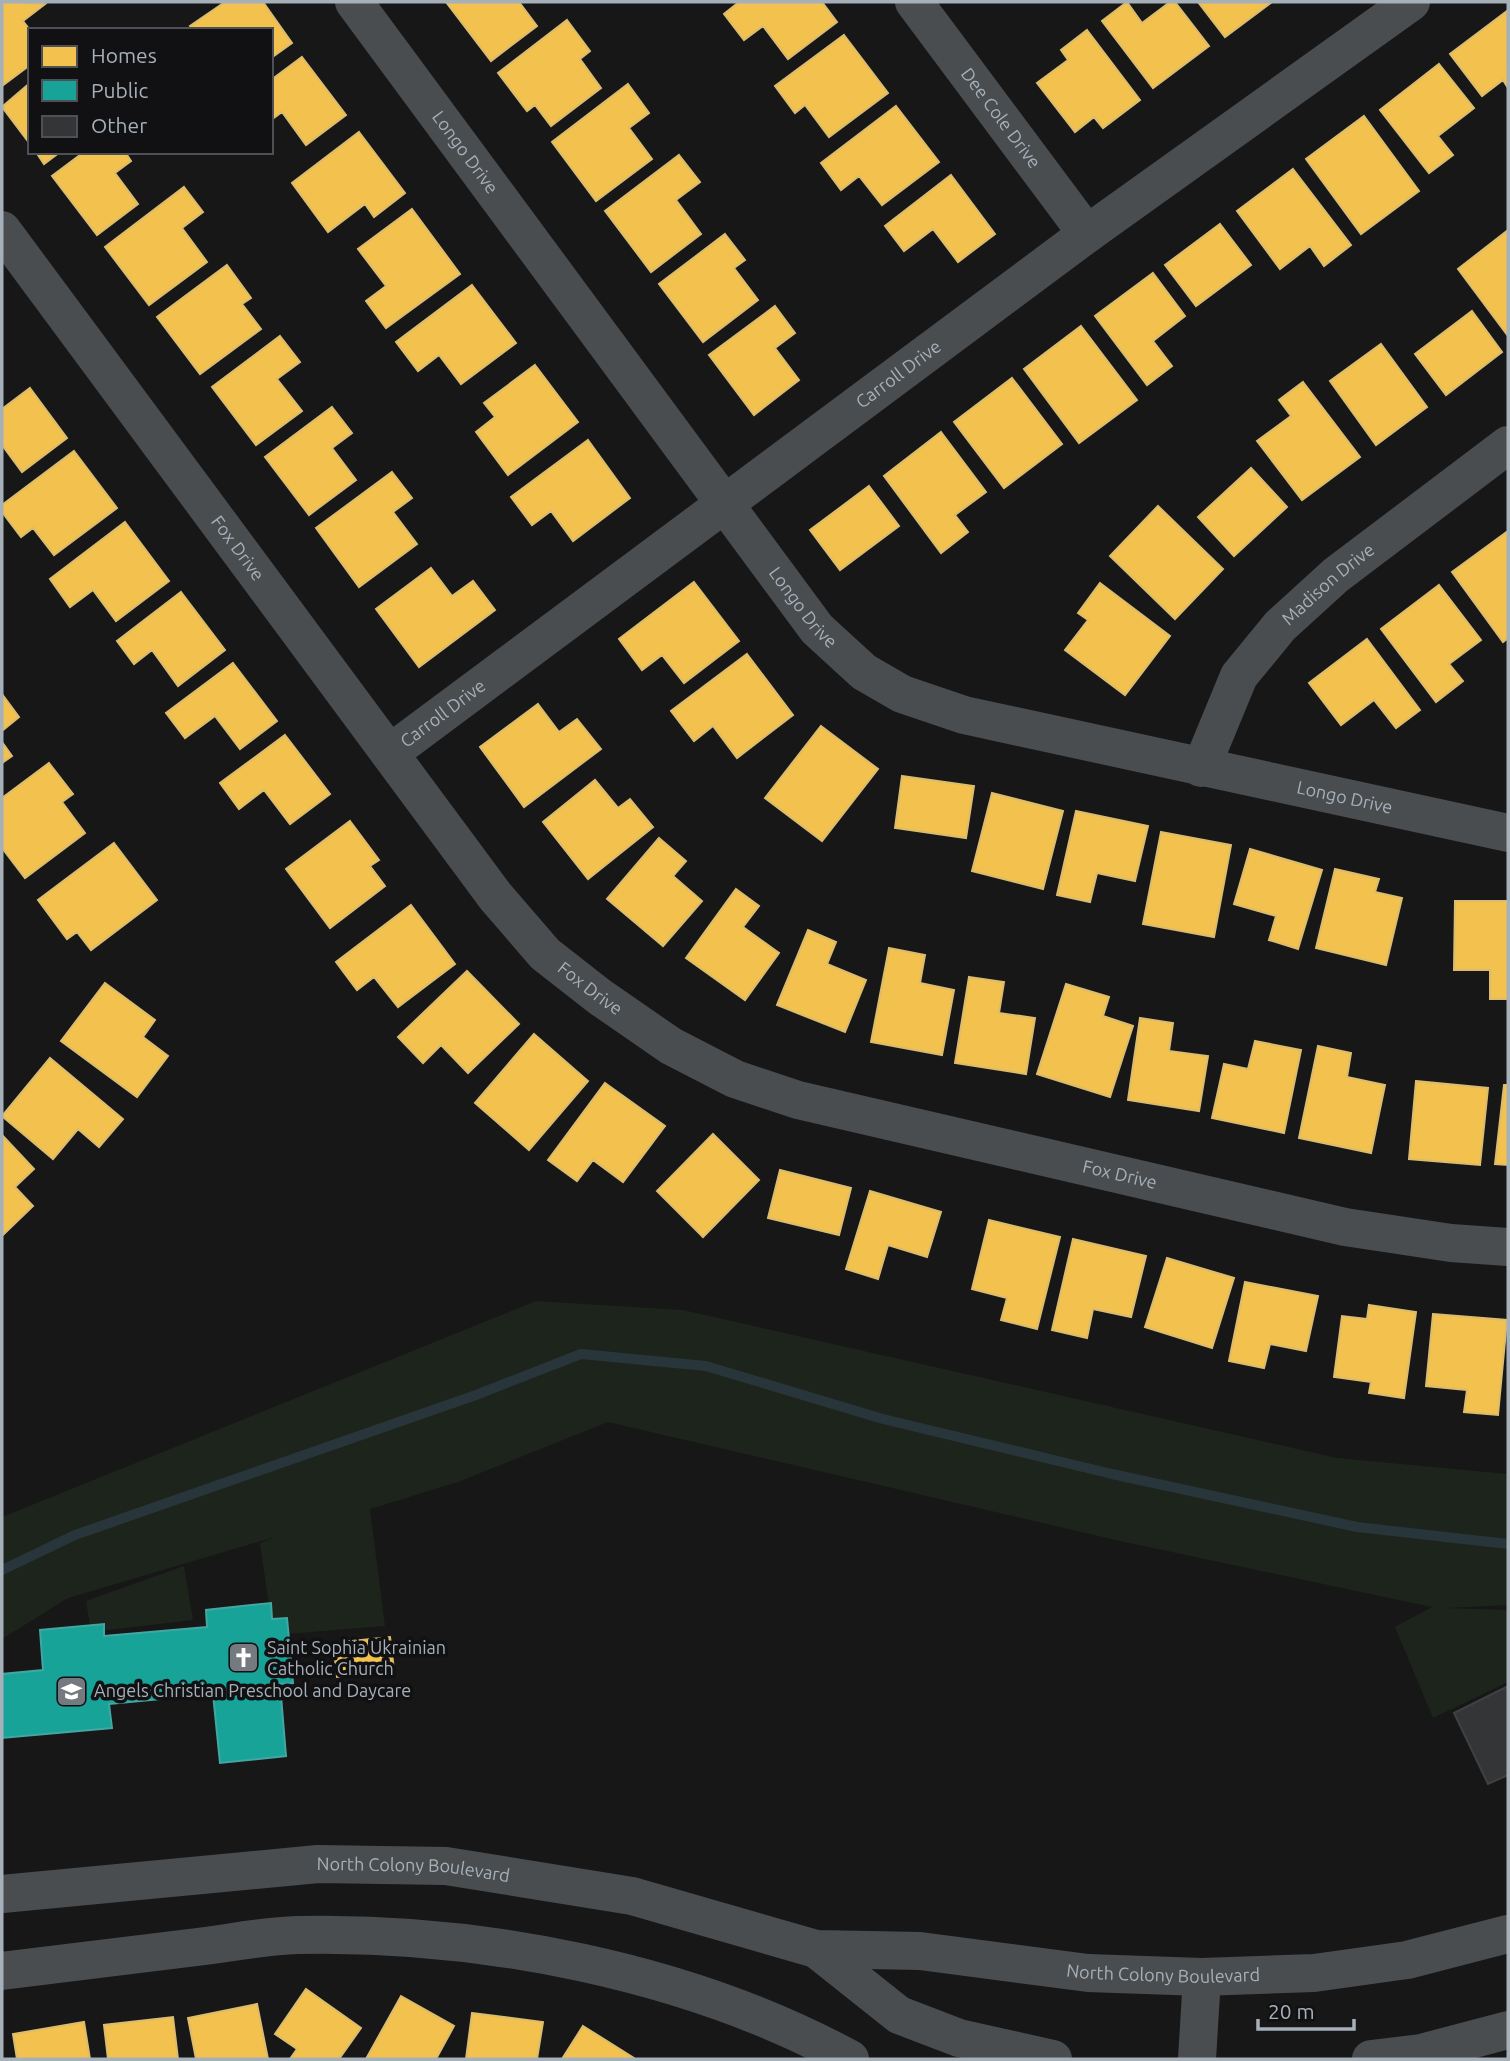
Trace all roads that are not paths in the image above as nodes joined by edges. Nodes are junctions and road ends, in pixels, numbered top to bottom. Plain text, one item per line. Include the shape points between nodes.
1 (354, 2) edge
2 (914, 2) edge
3 (1411, 2) edge
4 (2, 230) edge
5 (1087, 234) junction
6 (1508, 445) edge
7 (725, 503) junction
8 (390, 753) junction
9 (1201, 768) junction
10 (1508, 833) edge
11 (1508, 1247) edge
12 (2, 1894) edge
13 (1508, 1934) edge
14 (816, 1949) junction
15 (2, 1971) edge
16 (1202, 1977) junction
17 (1508, 2030) edge
18 (850, 2059) edge
19 (1052, 2059) edge
20 (1197, 2059) edge
21 (1371, 2059) edge

1 - 7 street, Longo Drive
2 - 5 street, Dee Cole Drive
3 - 5 street, Carroll Drive
4 - 8 street, Fox Drive
5 - 7 street, Carroll Drive
6 - 9 street, Madison Drive via 1336,575 1280,626 1239,676
7 - 8 street, Carroll Drive
7 - 9 street, Longo Drive via 817,629 864,672 902,694 964,715
8 - 11 street, Fox Drive via 495,896 545,954 671,1046 735,1079 798,1100 1345,1227
9 - 10 street, Longo Drive
12 - 14 street, North Colony Boulevard via 318,1864 446,1866 632,1896
13 - 16 street, North Colony Boulevard via 1314,1973
14 - 16 street, North Colony Boulevard via 920,1951 1088,1973
14 - 19 street, North Colony Boulevard via 899,2015 959,2038
15 - 18 street via 295,1935 426,1937 530,1952 677,1987 800,2032
16 - 20 street
17 - 21 street via 1421,2053

